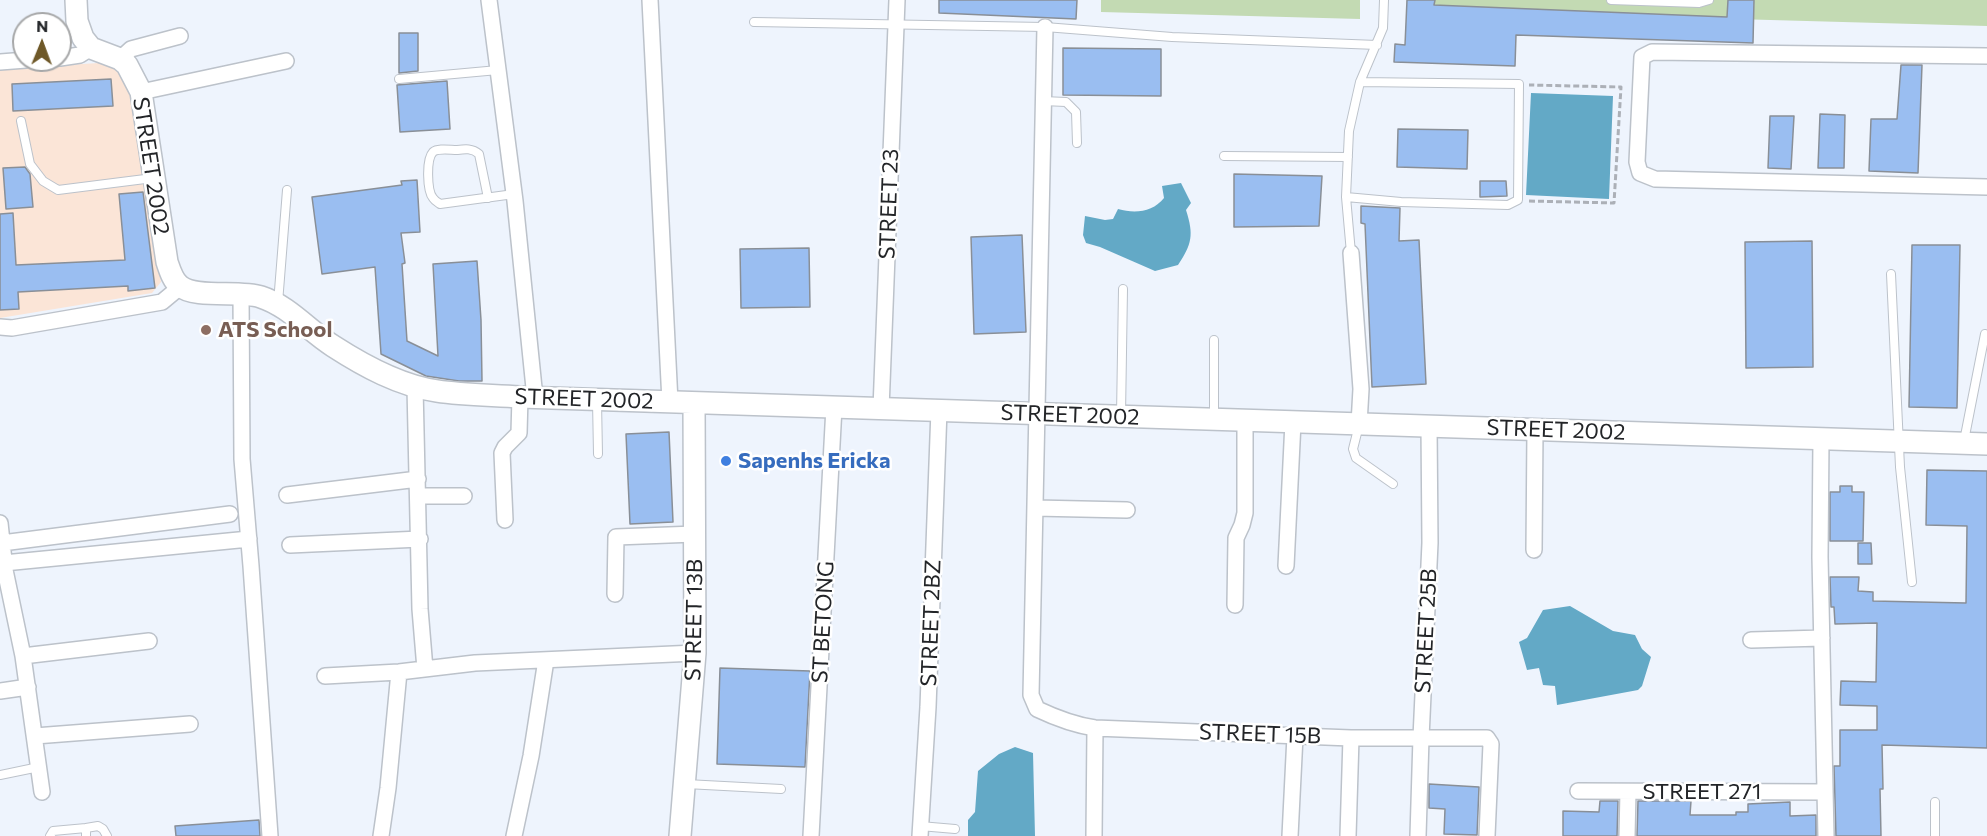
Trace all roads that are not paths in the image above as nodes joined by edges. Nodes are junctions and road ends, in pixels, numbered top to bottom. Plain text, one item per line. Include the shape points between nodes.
1 (76, 0) edge
2 (489, 0) edge
3 (650, 0) edge
4 (897, 0) edge
5 (1384, 0) edge
6 (1611, 0) edge
7 (1709, 0) edge
8 (754, 22) dead end
9 (896, 25) junction
10 (1045, 27) junction
11 (180, 36) dead end
12 (1377, 45) junction
13 (91, 48) junction
14 (72, 56) edge
15 (1987, 57) edge
16 (120, 59) junction
17 (286, 62) dead end
18 (498, 70) junction
19 (399, 79) dead end
20 (1360, 82) junction
21 (141, 92) junction
22 (1043, 101) junction
23 (21, 121) dead end
24 (1077, 143) dead end
25 (1224, 156) dead end
26 (1348, 157) junction
27 (155, 178) junction
28 (1987, 187) edge
29 (287, 190) dead end
30 (514, 194) junction
31 (1346, 197) junction
32 (488, 198) junction
33 (1351, 253) joint
34 (1892, 274) dead end
35 (180, 287) junction
36 (1123, 289) dead end
37 (241, 293) junction
38 (278, 304) junction
39 (0, 327) edge
40 (1985, 333) dead end
41 (1214, 340) dead end
42 (415, 387) junction
43 (527, 397) junction
44 (597, 400) junction
45 (670, 402) junction
46 (694, 403) junction
47 (834, 407) junction
48 (880, 409) junction
49 (939, 410) junction
50 (1037, 414) junction
51 (1121, 417) junction
52 (1214, 419) junction
53 (1245, 421) junction
54 (1293, 422) junction
55 (1359, 424) junction
56 (1429, 426) junction
57 (1535, 430) junction
58 (1821, 439) junction
59 (1900, 442) junction
60 (1963, 444) junction
61 (1987, 444) edge
62 (598, 454) dead end
63 (418, 479) junction
64 (1393, 484) dead end
65 (287, 495) dead end
66 (419, 496) junction
67 (464, 496) dead end
68 (1035, 507) junction
69 (1127, 510) dead end
70 (230, 514) dead end
71 (505, 520) dead end
72 (0, 523) edge
73 (695, 534) junction
74 (420, 538) junction
75 (249, 539) junction
76 (2, 543) junction
77 (290, 545) dead end
78 (1534, 550) dead end
79 (4, 563) junction
80 (1286, 566) dead end
81 (4, 582) edge
82 (1912, 582) dead end
83 (615, 594) dead end
84 (1235, 605) dead end
85 (1822, 639) junction
86 (1751, 640) dead end
87 (149, 641) dead end
88 (695, 652) junction
89 (23, 656) junction
90 (546, 660) junction
91 (425, 669) junction
92 (399, 672) junction
93 (325, 676) dead end
94 (28, 687) junction
95 (0, 691) edge
96 (190, 724) dead end
97 (1095, 728) junction
98 (35, 736) junction
99 (1295, 736) junction
100 (1351, 738) junction
101 (1421, 738) junction
102 (39, 767) junction
103 (0, 775) edge
104 (685, 784) junction
105 (781, 789) dead end
106 (1578, 790) dead end
107 (42, 792) dead end
108 (1628, 792) junction
109 (1825, 792) junction
110 (1935, 802) dead end
111 (955, 829) dead end
112 (920, 831) edge
113 (86, 832) edge
114 (50, 836) edge
115 (107, 836) edge
116 (270, 836) edge
117 (381, 836) edge
118 (514, 836) edge
119 (680, 836) edge
120 (811, 836) edge
121 (1094, 836) edge
122 (1290, 836) edge
123 (1348, 836) edge
124 (1418, 836) edge
125 (1487, 836) edge
126 (1627, 836) edge
127 (1826, 836) edge
128 (1935, 836) edge

1 - 13 street via 77,21
2 - 18 street
3 - 45 street
4 - 9 street, STREET 23
5 - 12 lane via 1383,28
6 - 7 lane
8 - 9 lane
9 - 10 lane
9 - 48 street, STREET 23
10 - 12 lane
10 - 22 street
11 - 16 street via 131,50
12 - 20 lane
13 - 14 street
13 - 16 street
15 - 28 street via 1652,51 1642,57 1637,162 1640,173 1655,179
16 - 21 street, STREET 2002
17 - 21 street
18 - 19 lane
18 - 30 street
20 - 26 lane via 1349,131
20 - 31 lane via 1519,84 1518,200 1508,205
21 - 27 street, STREET 2002
22 - 24 lane via 1066,102 1076,112
22 - 50 street
23 - 27 lane via 30,164 43,181 58,190
25 - 26 lane
26 - 31 lane
27 - 35 street, STREET 2002 via 167,262
29 - 38 lane
30 - 32 lane
30 - 43 street
31 - 33 lane
32 - 32 lane via 440,204 434,200 428,162 432,153 468,149 479,154
33 - 55 street via 1361,389
34 - 59 lane
35 - 37 street, STREET 2002 via 196,292
35 - 39 street via 162,302
36 - 51 lane
37 - 38 street, STREET 2002
37 - 75 street via 242,459
38 - 42 street, STREET 2002 via 332,346 381,374
40 - 60 lane
41 - 52 lane
42 - 43 street, STREET 2002
42 - 63 street
43 - 44 street, STREET 2002
43 - 71 street via 519,433 502,453
44 - 45 street, STREET 2002
44 - 62 lane
45 - 46 street, STREET 2002
46 - 47 street, STREET 2002
46 - 73 street, STREET 13B
47 - 48 street, STREET 2002
47 - 120 street, ST BETONG
48 - 49 street, STREET 2002
49 - 50 street, STREET 2002
49 - 112 street, STREET 2BZ
50 - 51 street, STREET 2002
50 - 68 street
51 - 52 street, STREET 2002
52 - 53 street, STREET 2002
53 - 54 street, STREET 2002
53 - 84 street via 1245,513 1236,538
54 - 55 street, STREET 2002
54 - 80 street
55 - 56 street, STREET 2002
55 - 64 lane via 1353,449 1356,458
56 - 57 street, STREET 2002
56 - 101 street, STREET 25B via 1430,543
57 - 58 street, STREET 2002
57 - 78 street
58 - 59 street, STREET 2002
58 - 85 street
59 - 60 street, STREET 2002
59 - 82 lane
60 - 61 street, STREET 2002
63 - 65 street
63 - 66 street
66 - 67 street
66 - 74 street
68 - 69 street
68 - 97 street, STREET 15B via 1032,695 1037,709
70 - 76 street
72 - 76 street
73 - 83 street via 616,537
73 - 88 street, STREET 13B
74 - 77 street
74 - 91 street
75 - 79 street
75 - 116 street
76 - 79 street
79 - 81 street
81 - 89 street
85 - 86 street
85 - 109 street
87 - 89 street
88 - 90 street
88 - 104 street, STREET 13B
89 - 94 street
90 - 91 street
90 - 118 street
91 - 92 street
92 - 93 street
92 - 117 street
94 - 95 street
94 - 98 street
96 - 98 street
97 - 99 street, STREET 15B
97 - 121 street
98 - 102 street
99 - 100 street, STREET 15B
99 - 122 street
100 - 101 street, STREET 15B
100 - 123 street
101 - 124 street, STREET 25B
101 - 125 street, STREET 15B via 1487,738 1491,744
102 - 103 lane
102 - 107 street
104 - 105 lane
104 - 119 street, STREET 13B
106 - 108 street, STREET 271
108 - 109 street, STREET 271
108 - 126 street
109 - 127 street
110 - 128 lane
111 - 112 lane
113 - 114 lane via 52,831
113 - 115 lane via 98,826

